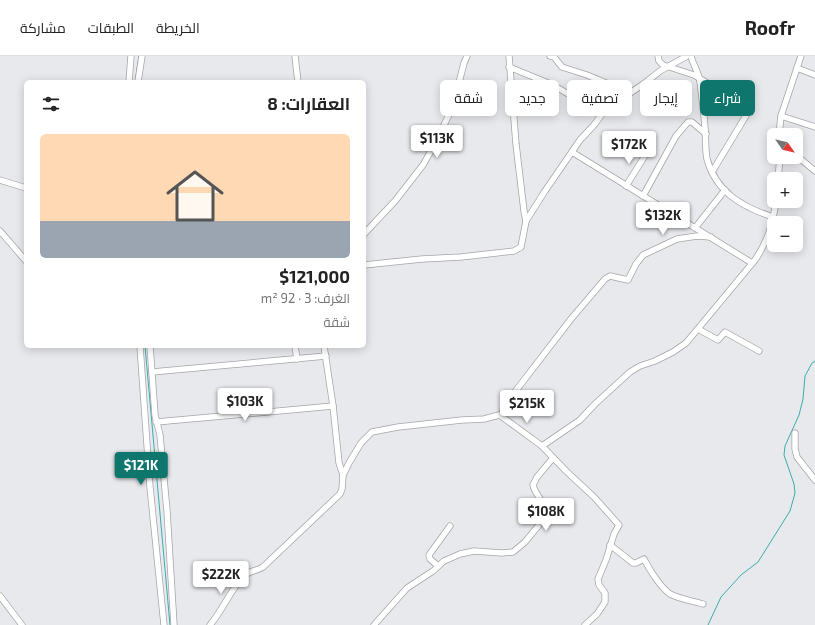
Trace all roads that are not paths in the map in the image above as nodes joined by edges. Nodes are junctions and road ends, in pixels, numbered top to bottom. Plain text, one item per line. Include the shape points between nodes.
1 (131, 56) edge
2 (142, 56) edge
3 (296, 56) edge
4 (467, 56) edge
5 (509, 56) edge
6 (550, 56) edge
7 (658, 56) edge
8 (687, 56) edge
9 (692, 56) edge
10 (801, 56) edge
11 (668, 66) junction
12 (509, 67) junction
13 (797, 68) junction
14 (815, 75) edge
15 (129, 80) edge
16 (138, 80) edge
17 (298, 80) edge
18 (599, 80) edge
19 (700, 80) joint
20 (632, 92) edge
21 (567, 93) edge
22 (600, 116) edge
23 (704, 116) edge
24 (746, 116) edge
25 (781, 116) junction
26 (815, 127) edge
27 (780, 128) edge
28 (706, 134) junction
29 (572, 152) junction
30 (646, 154) dead end
31 (803, 161) edge
32 (815, 171) edge
33 (712, 172) junction
34 (0, 180) edge
35 (626, 186) junction
36 (24, 187) edge
37 (725, 190) junction
38 (643, 196) junction
39 (770, 216) edge
40 (526, 221) junction
41 (695, 228) junction
42 (0, 231) edge
43 (366, 232) edge
44 (711, 237) junction
45 (767, 238) edge
46 (24, 259) edge
47 (752, 263) junction
48 (366, 265) edge
49 (698, 329) junction
50 (140, 348) edge
51 (150, 348) edge
52 (295, 348) edge
53 (324, 348) edge
54 (759, 351) dead end
55 (326, 356) junction
56 (297, 359) junction
57 (152, 372) junction
58 (333, 406) junction
59 (501, 416) junction
60 (156, 422) junction
61 (795, 433) dead end
62 (542, 446) junction
63 (553, 458) junction
64 (343, 476) junction
65 (815, 480) edge
66 (450, 526) dead end
67 (610, 545) junction
68 (438, 566) junction
69 (1, 599) edge
70 (703, 604) dead end
71 (22, 625) edge
72 (164, 625) edge
73 (174, 625) edge
74 (210, 625) edge
75 (374, 625) edge
76 (585, 625) edge

1 - 15 street
2 - 16 street
3 - 17 street
4 - 43 street via 452,109 423,165 395,201
5 - 12 street
6 - 18 street via 562,67
7 - 11 street via 661,64
8 - 11 street
9 - 19 street
10 - 13 street
11 - 19 street
11 - 20 street
12 - 21 street
12 - 40 street
13 - 14 street
13 - 25 street
22 - 29 street
23 - 28 street
24 - 33 street
25 - 26 street
25 - 27 street
28 - 33 street via 707,159
28 - 38 street via 692,122 688,122 676,136
29 - 35 street
29 - 40 street
30 - 35 street
31 - 32 street
33 - 37 street
34 - 36 street
35 - 38 street
37 - 39 street via 741,204
37 - 41 street
38 - 41 street
40 - 48 street via 522,245 517,250
41 - 44 street
42 - 46 street
44 - 47 street
44 - 59 street via 677,239 643,255 628,280 608,277 571,319 505,405
45 - 47 street
47 - 49 street
49 - 54 street via 718,340 725,332
49 - 62 street via 686,343 673,352 630,372 580,420
50 - 72 street via 150,486
51 - 57 street
52 - 56 street
53 - 55 street
55 - 56 street
55 - 58 street
56 - 57 street
57 - 60 street
58 - 60 street
58 - 64 street via 339,463
59 - 62 street
59 - 64 street via 372,432 355,450
60 - 73 street via 160,436 167,511
61 - 65 street via 797,457
62 - 63 street
63 - 67 street via 619,524
63 - 68 street via 533,485 548,514 523,545 507,553 460,554
64 - 74 street via 342,489 337,497 263,566 244,576
66 - 68 street via 429,555
67 - 70 street via 633,563 644,559 668,593
67 - 76 street via 598,581 605,593 605,602
68 - 75 street via 407,588
69 - 71 street

